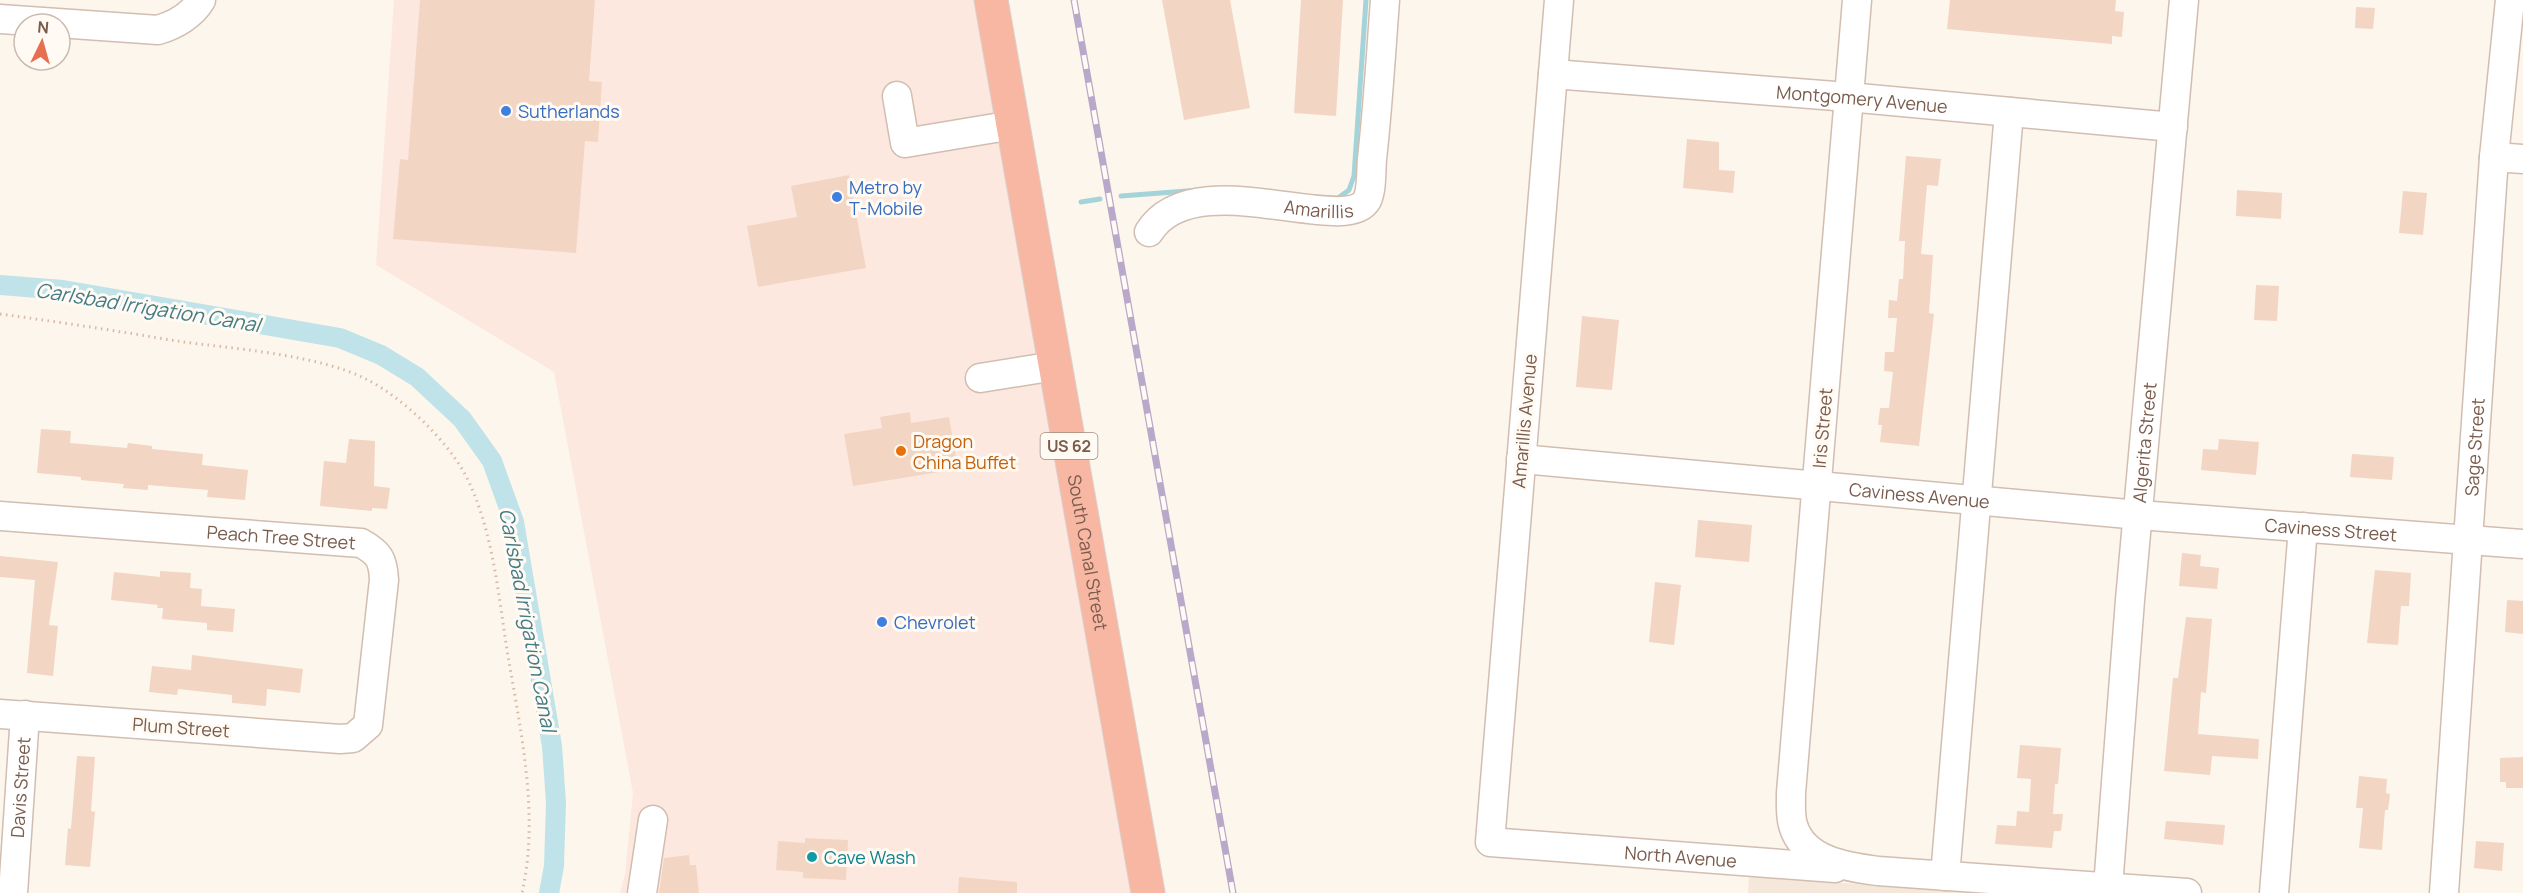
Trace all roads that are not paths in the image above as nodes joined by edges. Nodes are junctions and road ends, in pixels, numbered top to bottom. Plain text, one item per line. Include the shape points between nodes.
1 (201, 0) edge
2 (991, 0) edge
3 (1385, 0) edge
4 (1559, 0) edge
5 (1857, 0) edge
6 (2184, 0) edge
7 (2510, 0) edge
8 (0, 19) edge
9 (1553, 74) junction
10 (897, 96) dead end
11 (1848, 97) junction
12 (2009, 112) junction
13 (1013, 125) junction
14 (2172, 127) junction
15 (2494, 157) junction
16 (2523, 159) edge
17 (1149, 232) dead end
18 (1055, 366) junction
19 (980, 378) dead end
20 (1521, 459) junction
21 (1816, 486) junction
22 (1977, 501) junction
23 (2139, 515) junction
24 (0, 516) edge
25 (2303, 527) junction
26 (2469, 540) junction
27 (2523, 544) edge
28 (12, 714) edge
29 (360, 731) joint
30 (653, 820) dead end
31 (1490, 842) joint
32 (1810, 851) joint
33 (1945, 876) junction
34 (1885, 879) edge
35 (2030, 887) edge
36 (2108, 887) junction
37 (13, 893) edge
38 (642, 893) edge
39 (1148, 893) edge
40 (2175, 893) edge
41 (2274, 893) edge
42 (2444, 893) edge

1 - 8 street via 192,12 158,30
2 - 13 highway, South Canal Street / US 62
3 - 17 street, Amarillis via 1377,118 1366,201 1360,207 1332,211 1203,201 1173,208 1157,219
4 - 9 street, Amarillis Avenue
5 - 11 street, Iris Street
6 - 14 street, Algerita Street
7 - 15 street, Sage Street
9 - 11 street, Montgomery Avenue
9 - 20 street, Amarillis Avenue
10 - 13 street via 905,143
11 - 12 street, Montgomery Avenue
11 - 21 street, Iris Street
12 - 14 street, Montgomery Avenue
12 - 22 street
13 - 18 highway, South Canal Street / US 62
14 - 23 street, Algerita Street
15 - 16 street
15 - 26 street, Sage Street
18 - 19 street
18 - 39 highway, South Canal Street / US 62
20 - 21 street, Caviness Avenue
20 - 31 street, Amarillis Avenue
21 - 22 street, Caviness Avenue
21 - 32 street, Iris Street via 1791,815 1793,828
22 - 23 street, Caviness Avenue
22 - 33 street
23 - 25 street, Caviness Street
23 - 36 street, Algerita Street
24 - 29 street, Peach Tree Street via 361,543 375,551 383,565 384,580 370,714 368,725
25 - 26 street, Caviness Street
25 - 41 street
26 - 27 street, Caviness Street
26 - 42 street, Sage Street
28 - 29 street, Plum Street via 340,739 353,738
28 - 37 street, Davis Street
30 - 38 street
31 - 34 street, North Avenue
32 - 34 street, North Avenue via 1830,862
33 - 34 street, North Avenue
33 - 35 street, North Avenue
35 - 36 street, North Avenue
36 - 40 street, North Avenue

